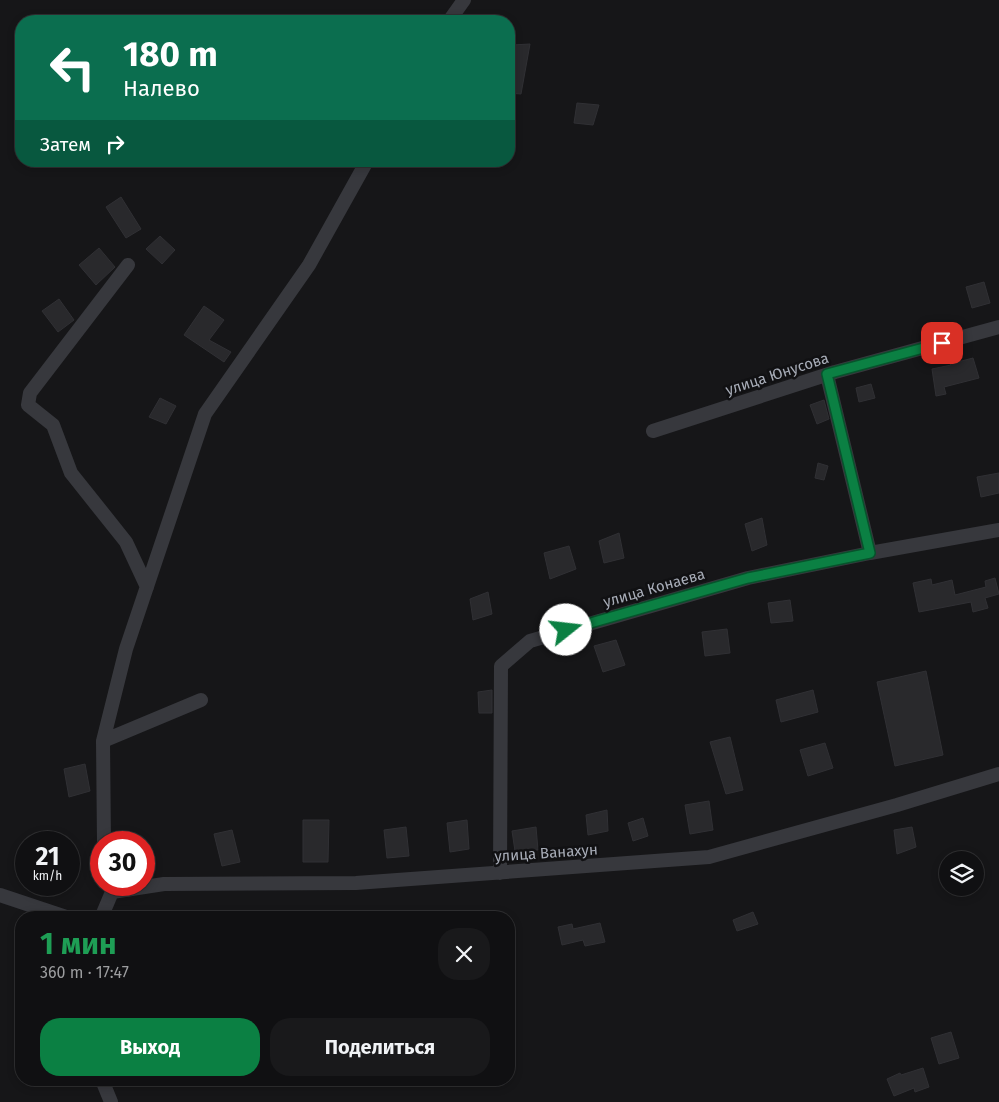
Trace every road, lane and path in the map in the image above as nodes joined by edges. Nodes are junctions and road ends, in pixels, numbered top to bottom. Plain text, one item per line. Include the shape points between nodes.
1 (464, 0) edge
2 (453, 15) edge
3 (364, 167) edge
4 (128, 265) dead end
5 (999, 327) edge
6 (827, 374) junction
7 (653, 431) dead end
8 (999, 530) edge
9 (870, 553) junction
10 (147, 587) junction
11 (201, 700) dead end
12 (103, 741) junction
13 (999, 774) edge
14 (104, 831) edge
15 (500, 873) junction
16 (155, 885) edge
17 (0, 895) edge
18 (108, 896) edge
19 (47, 911) edge
20 (103, 911) edge
21 (104, 1086) edge
22 (110, 1102) edge

1 - 2 street
3 - 10 street via 309,265 205,414
4 - 10 street via 30,393 28,405 53,425 71,473 126,542
5 - 6 street, улица Юнусова
6 - 7 street, улица Юнусова
6 - 9 street
8 - 9 street, улица Конаева
9 - 15 street, улица Конаева via 748,578 530,641 501,666
10 - 12 street via 126,649
11 - 12 street
12 - 14 street
13 - 15 street, улица Ванахун via 709,857
15 - 16 street, улица Ванахун via 356,883
17 - 19 street
18 - 20 street, улица Ванахун
21 - 22 street

